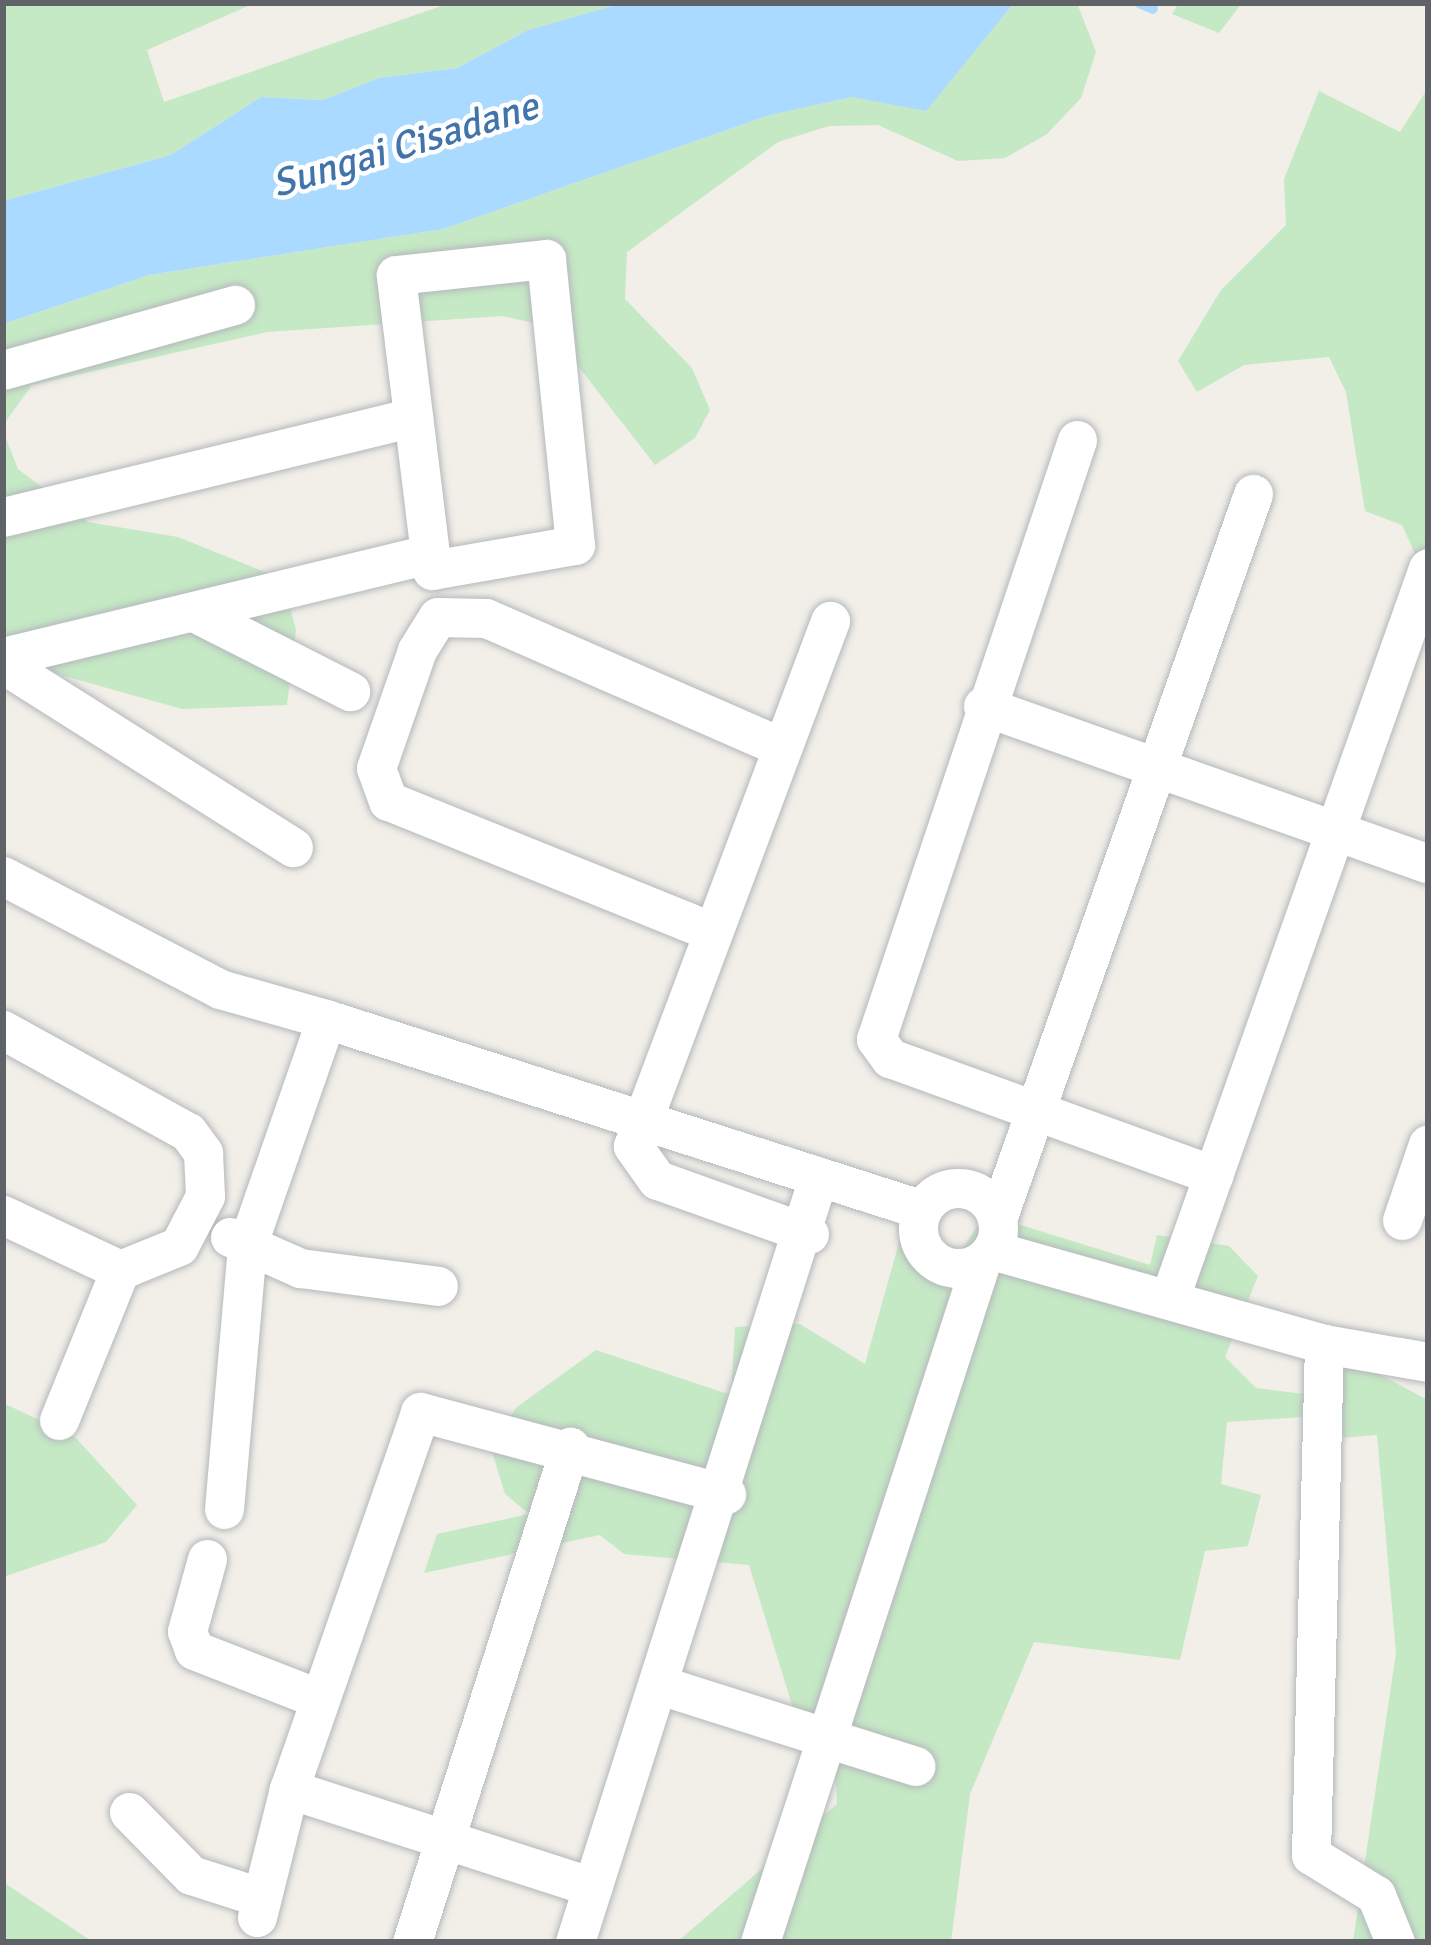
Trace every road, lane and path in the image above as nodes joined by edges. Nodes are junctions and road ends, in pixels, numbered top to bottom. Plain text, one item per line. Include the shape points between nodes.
1 (235, 305) dead end
2 (3, 370) edge
3 (413, 417) junction
4 (1077, 440) dead end
5 (1253, 494) dead end
6 (3, 517) edge
7 (430, 554) junction
8 (1428, 568) edge
9 (196, 613) junction
10 (830, 621) dead end
11 (3, 660) edge
12 (350, 691) dead end
13 (983, 706) junction
14 (781, 747) junction
15 (1155, 773) junction
16 (1337, 831) junction
17 (292, 848) dead end
18 (1428, 864) edge
19 (3, 876) edge
20 (707, 930) junction
21 (326, 1019) junction
22 (3, 1030) edge
23 (1036, 1104) junction
24 (639, 1128) junction
25 (1428, 1144) edge
26 (1214, 1175) junction
27 (818, 1181) junction
28 (920, 1209) junction
29 (3, 1215) edge
30 (1402, 1220) dead end
31 (199, 1221) junction
32 (808, 1234) junction
33 (990, 1244) junction
34 (248, 1246) junction
35 (120, 1270) junction
36 (438, 1286) dead end
37 (1170, 1297) junction
38 (1324, 1344) junction
39 (1428, 1362) edge
40 (59, 1420) dead end
41 (570, 1447) junction
42 (726, 1494) junction
43 (224, 1509) dead end
44 (207, 1559) dead end
45 (660, 1685) junction
46 (320, 1699) junction
47 (830, 1737) junction
48 (915, 1766) dead end
49 (289, 1790) junction
50 (129, 1812) dead end
51 (439, 1836) junction
52 (593, 1887) junction
53 (412, 1942) edge
54 (575, 1942) edge
55 (760, 1942) edge
56 (1396, 1942) edge

1 - 2 street
3 - 6 street
3 - 7 street
3 - 7 street via 396,275 546,259 575,545 432,570
4 - 13 street
5 - 15 street
7 - 9 street
8 - 16 street
9 - 11 street
9 - 12 street
10 - 14 street
11 - 17 street
13 - 15 street
13 - 23 street via 876,1039 890,1058
14 - 20 street
14 - 20 street via 486,618 438,617 417,650 376,768 388,801
15 - 16 street
15 - 23 street
16 - 18 street
16 - 26 street
19 - 21 street via 220,989
20 - 24 street
21 - 24 street
21 - 34 street
22 - 31 street via 188,1132 203,1153
23 - 26 street
23 - 33 street
24 - 27 street
24 - 32 street via 633,1146 657,1180
25 - 30 street
26 - 37 street
27 - 28 street
27 - 32 street
28 - 33 street via 967,1188
28 - 33 street via 918,1235 935,1262
29 - 35 street
31 - 34 street
31 - 35 street via 178,1246
32 - 42 street
33 - 37 street
33 - 47 street
34 - 36 street via 300,1268
34 - 43 street
35 - 40 street
37 - 38 street
38 - 39 street
38 - 56 street via 1311,1855 1376,1894
41 - 42 street
41 - 46 street via 420,1412
41 - 51 street
42 - 45 street
44 - 46 street via 187,1631 194,1649
45 - 47 street
45 - 52 street
46 - 49 street
47 - 48 street
47 - 55 street
49 - 50 street via 259,1907 190,1875
49 - 51 street
51 - 52 street
51 - 53 street
52 - 54 street

